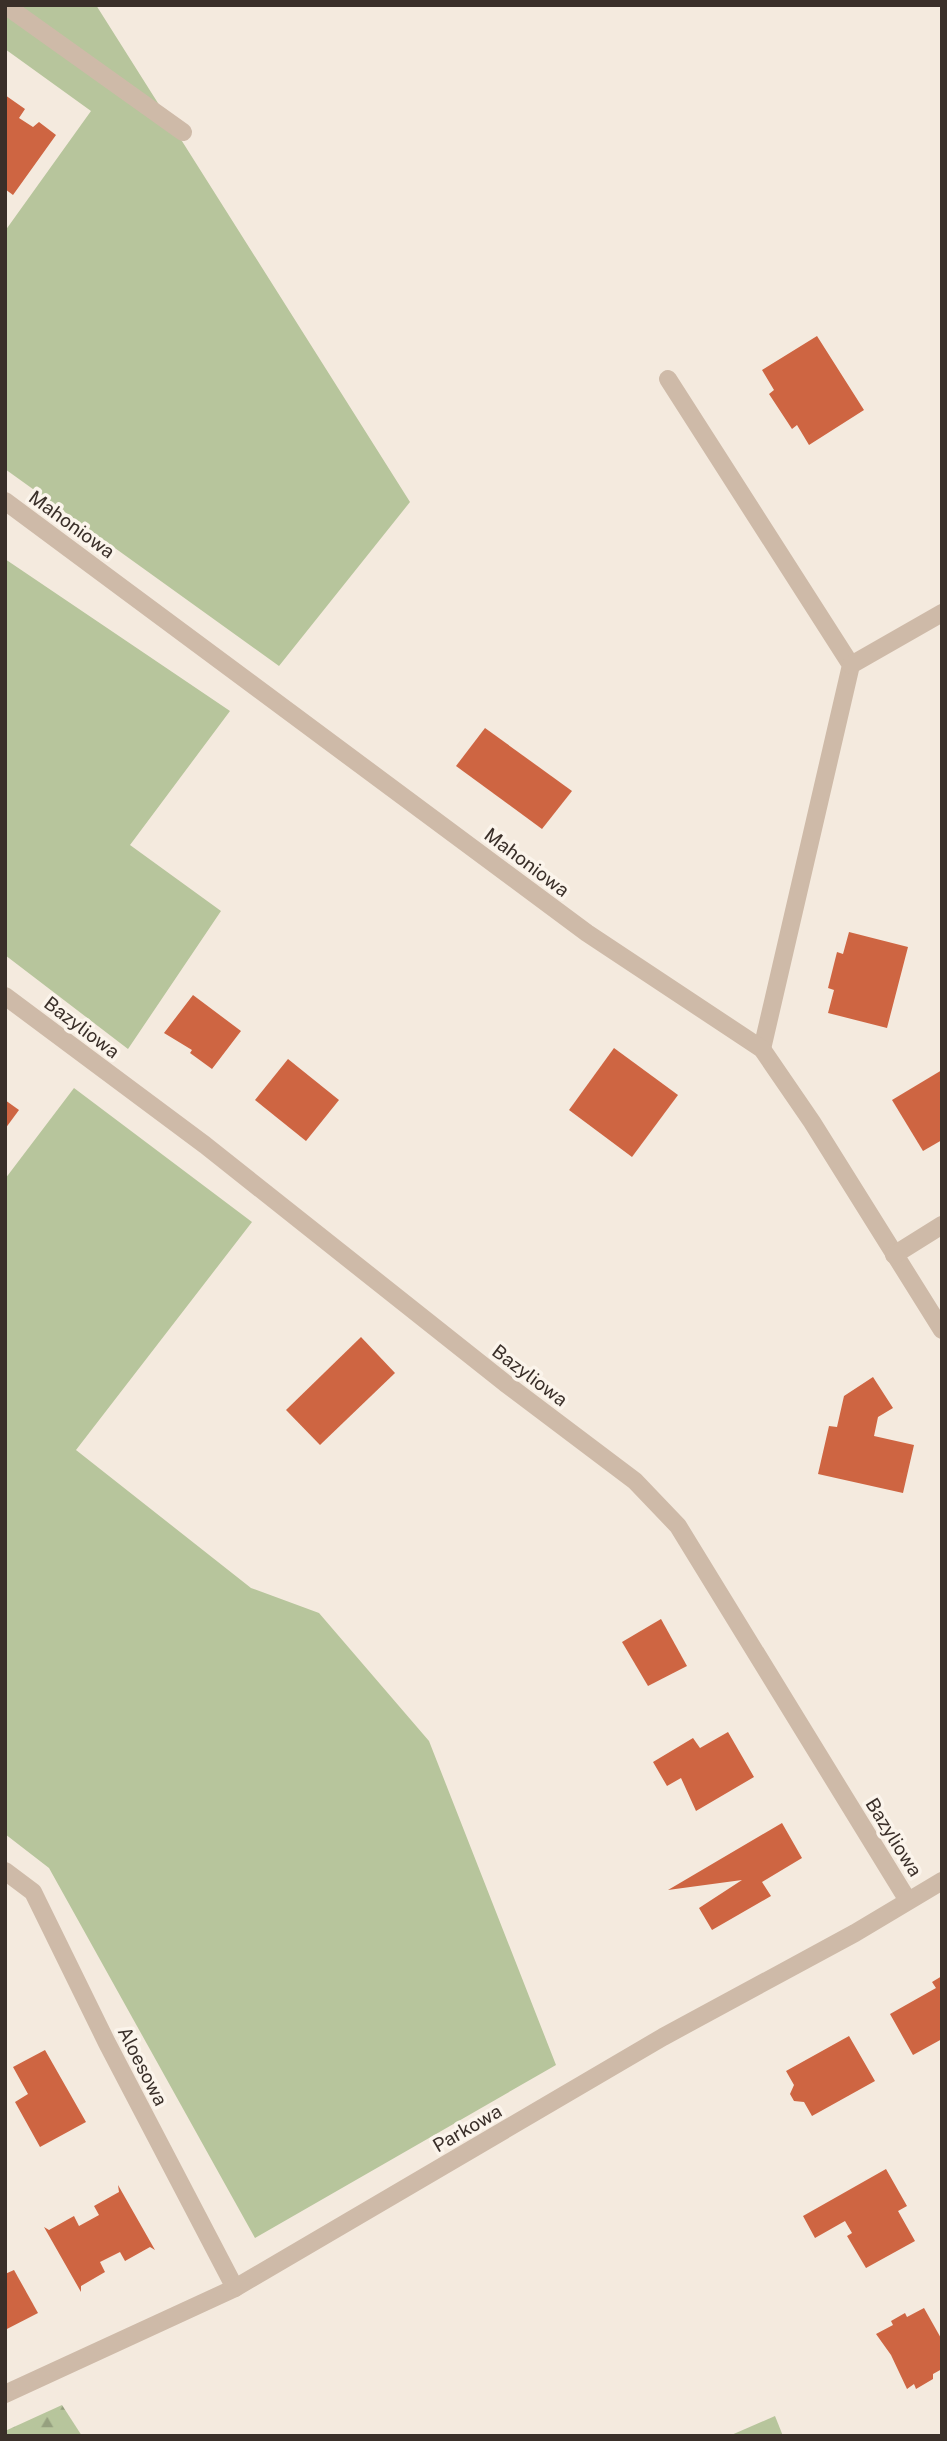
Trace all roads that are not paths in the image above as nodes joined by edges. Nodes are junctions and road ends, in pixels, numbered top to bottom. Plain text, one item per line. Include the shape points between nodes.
1 (5, 5) edge
2 (183, 132) dead end
3 (668, 379) dead end
4 (5, 501) edge
5 (942, 613) edge
6 (851, 665) junction
7 (5, 996) edge
8 (762, 1049) junction
9 (942, 1225) edge
10 (894, 1255) junction
11 (942, 1330) edge
12 (5, 1871) edge
13 (942, 1881) edge
14 (907, 1899) junction
15 (235, 2288) junction
16 (5, 2394) edge

1 - 2 street
3 - 6 street
4 - 8 street, Mahoniowa via 587,933
5 - 6 street
6 - 8 street
7 - 14 street, Bazyliowa via 205,1145 635,1480 678,1526
8 - 10 street, Mahoniowa
9 - 10 street
10 - 11 street, Mahoniowa
12 - 15 street, Aloesowa via 33,1892
13 - 14 street, Parkowa
14 - 15 street, Parkowa
15 - 16 street, Parkowa

